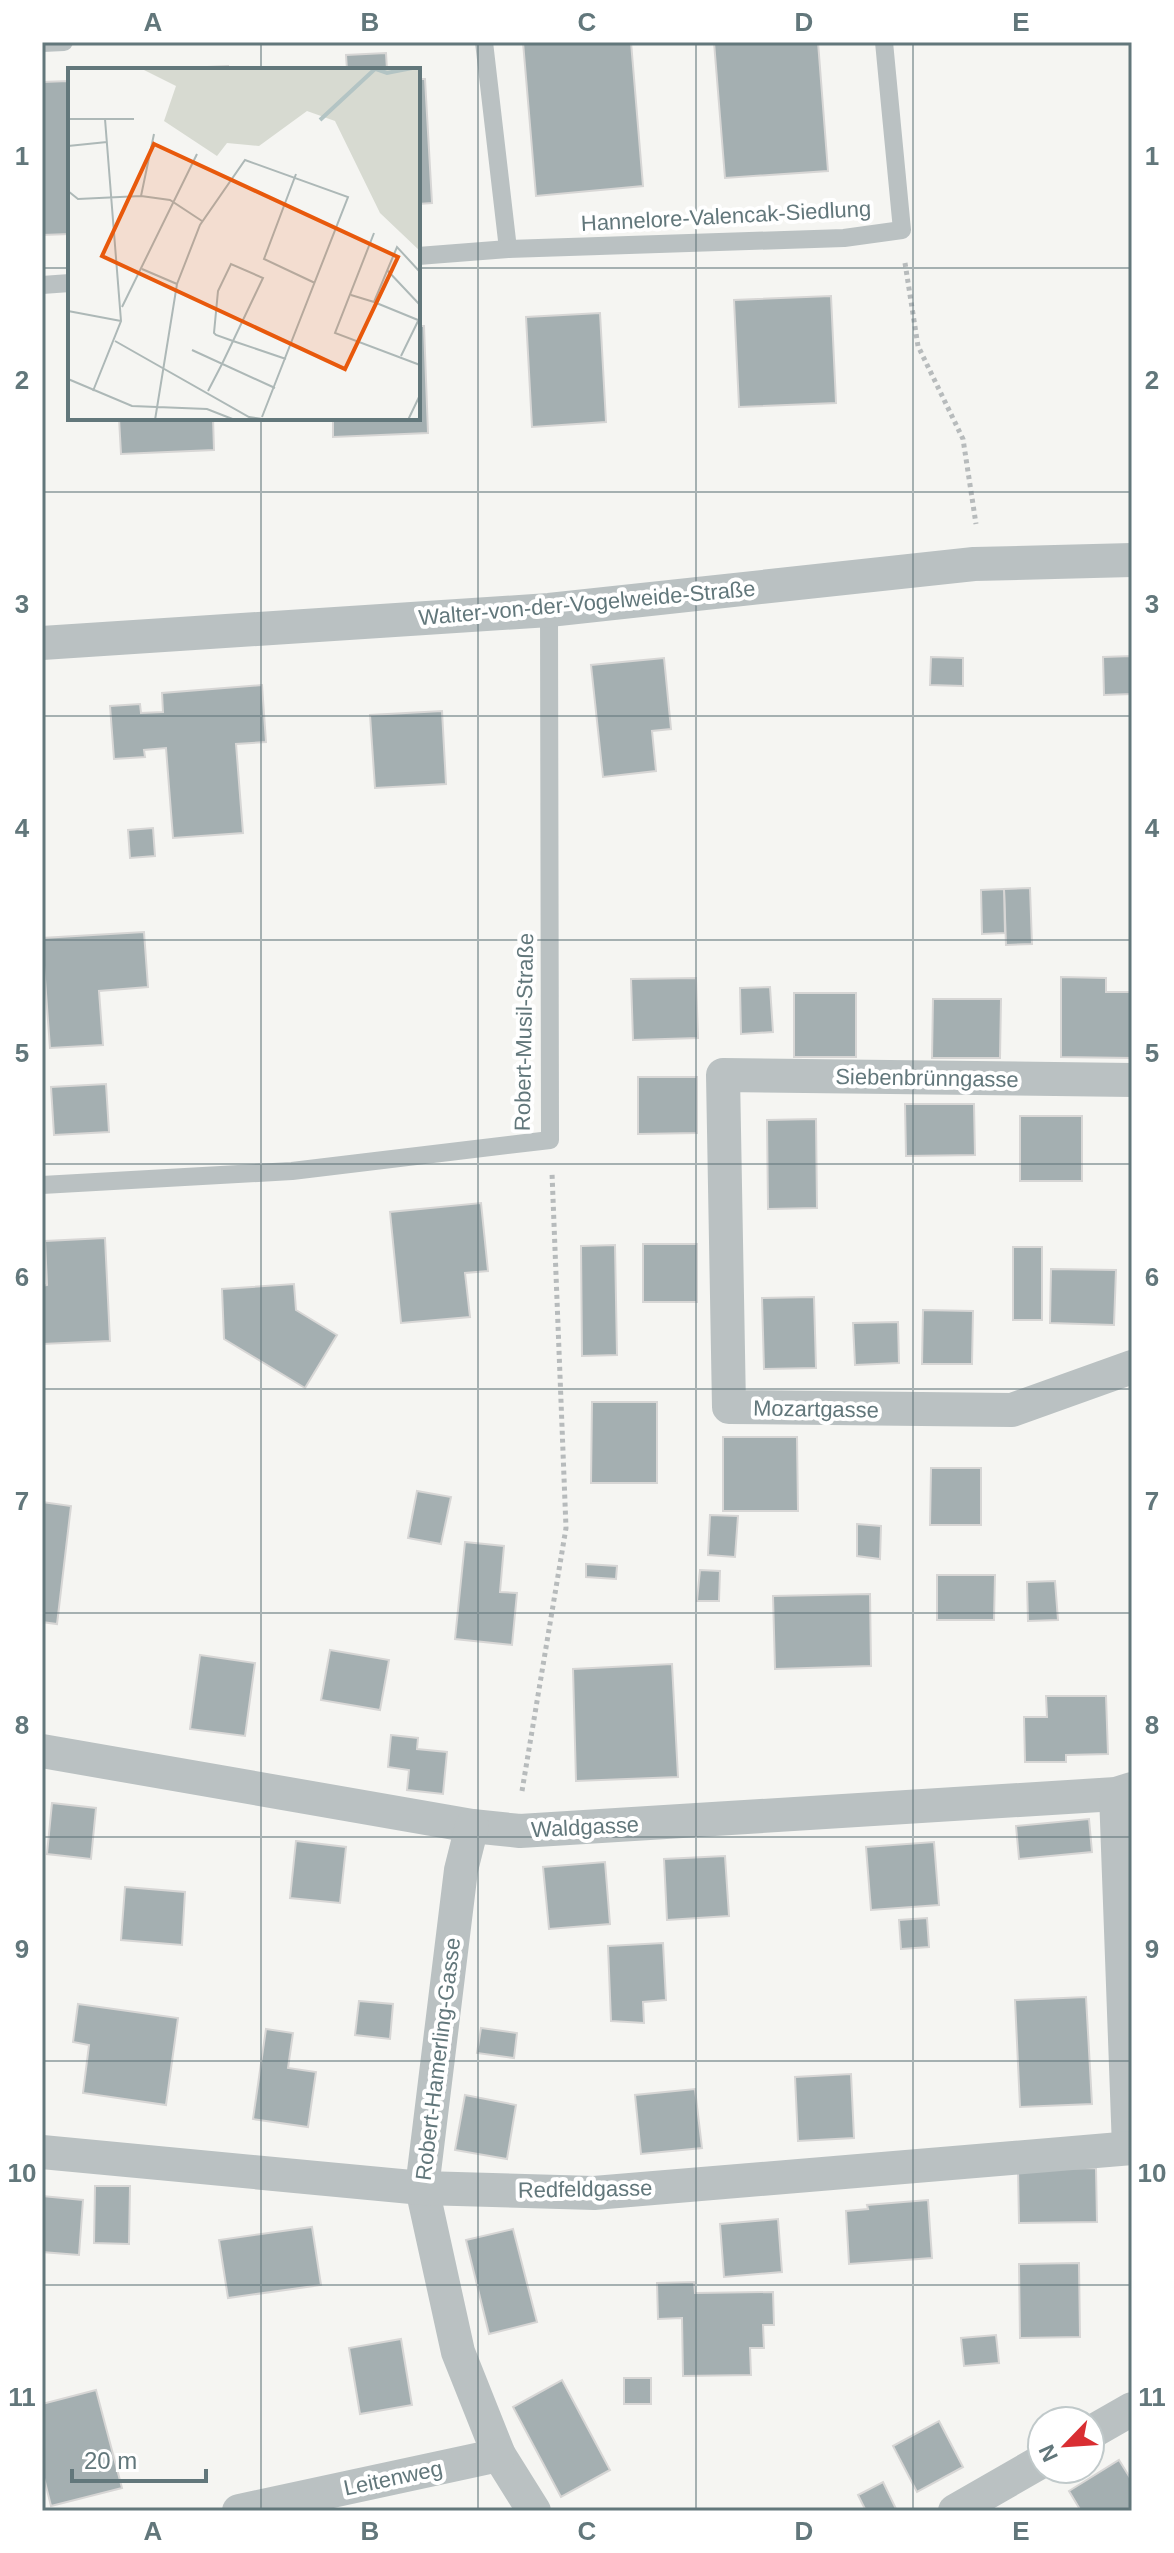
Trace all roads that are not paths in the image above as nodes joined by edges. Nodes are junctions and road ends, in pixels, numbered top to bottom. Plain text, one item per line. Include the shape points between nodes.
1 (64, 42) edge
2 (484, 42) edge
3 (884, 42) edge
4 (42, 43) edge
5 (508, 249) junction
6 (420, 256) edge
7 (68, 283) edge
8 (42, 285) edge
9 (1132, 560) edge
10 (549, 610) junction
11 (42, 643) edge
12 (723, 1075) joint
13 (1132, 1080) edge
14 (42, 1185) edge
15 (1132, 1367) edge
16 (42, 1751) edge
17 (1124, 1792) edge
18 (472, 1826) junction
19 (1130, 2148) edge
20 (42, 2152) edge
21 (422, 2188) junction
22 (1132, 2409) edge
23 (1106, 2424) edge
24 (499, 2455) junction
25 (1026, 2470) edge
26 (239, 2511) edge
27 (534, 2511) edge
28 (955, 2511) edge

1 - 4 lane
2 - 5 lane
3 - 5 lane, Hannelore-Valencak-Siedlung via 902,230 844,238
5 - 6 lane, Hannelore-Valencak-Siedlung
7 - 8 lane
9 - 10 street, Walter-von-der-Vogelweide-Straße via 981,564
10 - 11 street, Walter-von-der-Vogelweide-Straße
10 - 14 lane, Robert-Musil-Straße via 550,1140 292,1171
12 - 13 street, Siebenbrünngasse
12 - 15 street, Mozartgasse via 729,1407 1012,1410
16 - 18 street, Waldgasse
17 - 18 street, Waldgasse via 520,1831
17 - 19 street, Redfeldgasse
18 - 21 street, Robert-Hamerling-Gasse via 461,1870
19 - 21 street, Redfeldgasse via 594,2193
20 - 21 street, Redfeldgasse
21 - 24 street, Robert-Hamerling-Gasse via 458,2352
22 - 23 street
24 - 26 street, Leitenweg
24 - 27 street, Robert-Hamerling-Gasse
25 - 28 street

